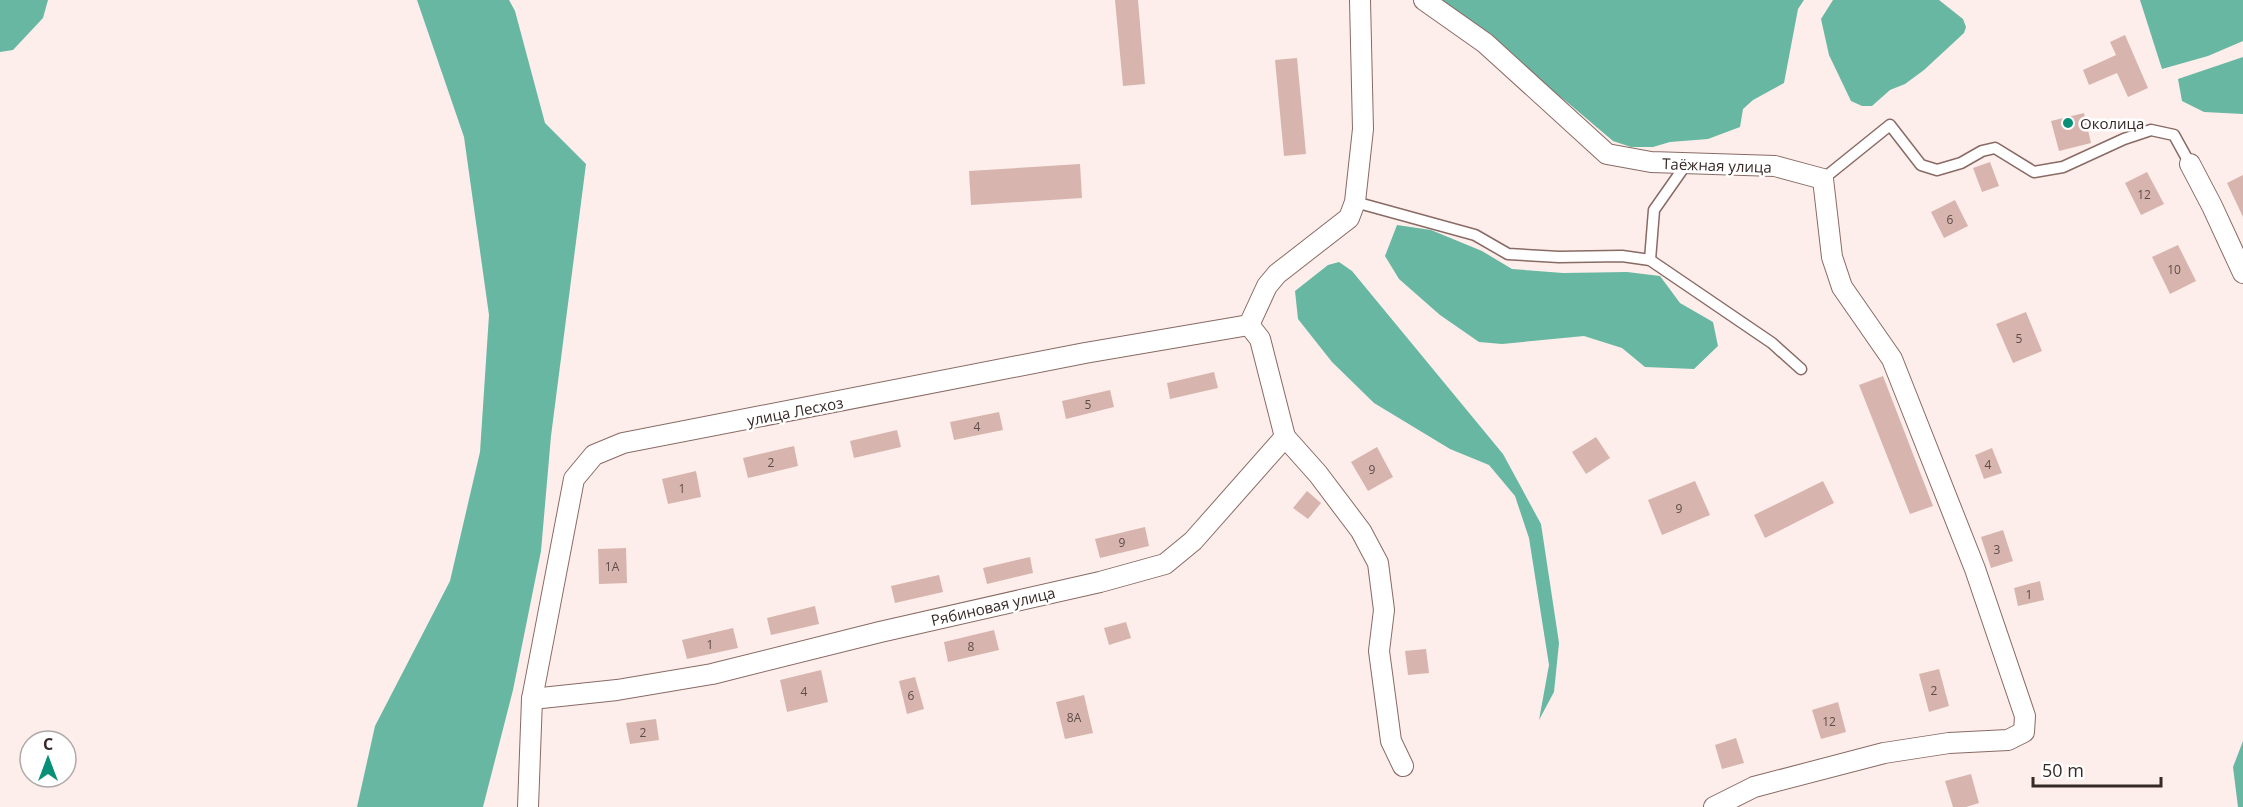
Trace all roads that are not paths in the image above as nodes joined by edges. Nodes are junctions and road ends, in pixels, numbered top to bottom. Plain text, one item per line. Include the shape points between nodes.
1 (1360, 0) edge
2 (1424, 0) edge
3 (1688, 163) junction
4 (2190, 165) joint
5 (1823, 179) junction
6 (1355, 202) junction
7 (1650, 260) junction
8 (2243, 273) edge
9 (1249, 326) junction
10 (1801, 369) dead end
11 (1285, 437) junction
12 (532, 699) junction
13 (1403, 766) dead end
14 (528, 807) edge
15 (1714, 807) edge

1 - 6 street via 1363,129
2 - 3 street, Таёжная улица via 1485,43 1607,154 1651,162
3 - 5 street, Таёжная улица via 1775,166
3 - 7 lane via 1654,210
4 - 5 lane via 2174,135 2151,130 2063,167 2034,172 1995,148 1936,170 1921,165 1890,125
4 - 8 street
5 - 15 street via 1832,256 1842,287 1892,359 1975,568 2025,716 2024,732 2008,740 1949,743 1884,753 1754,787
6 - 7 lane via 1475,236 1508,254
6 - 9 street via 1349,218 1276,274
7 - 10 lane via 1772,343
9 - 11 street via 1260,339
9 - 12 street, улица Лесхоз via 1085,353 623,443 594,455 574,479
11 - 12 street, Рябиновая улица via 1193,541 1165,564 712,674
11 - 13 street via 1354,521 1378,563 1384,610 1379,651 1391,741
12 - 14 street, улица Лесхоз

